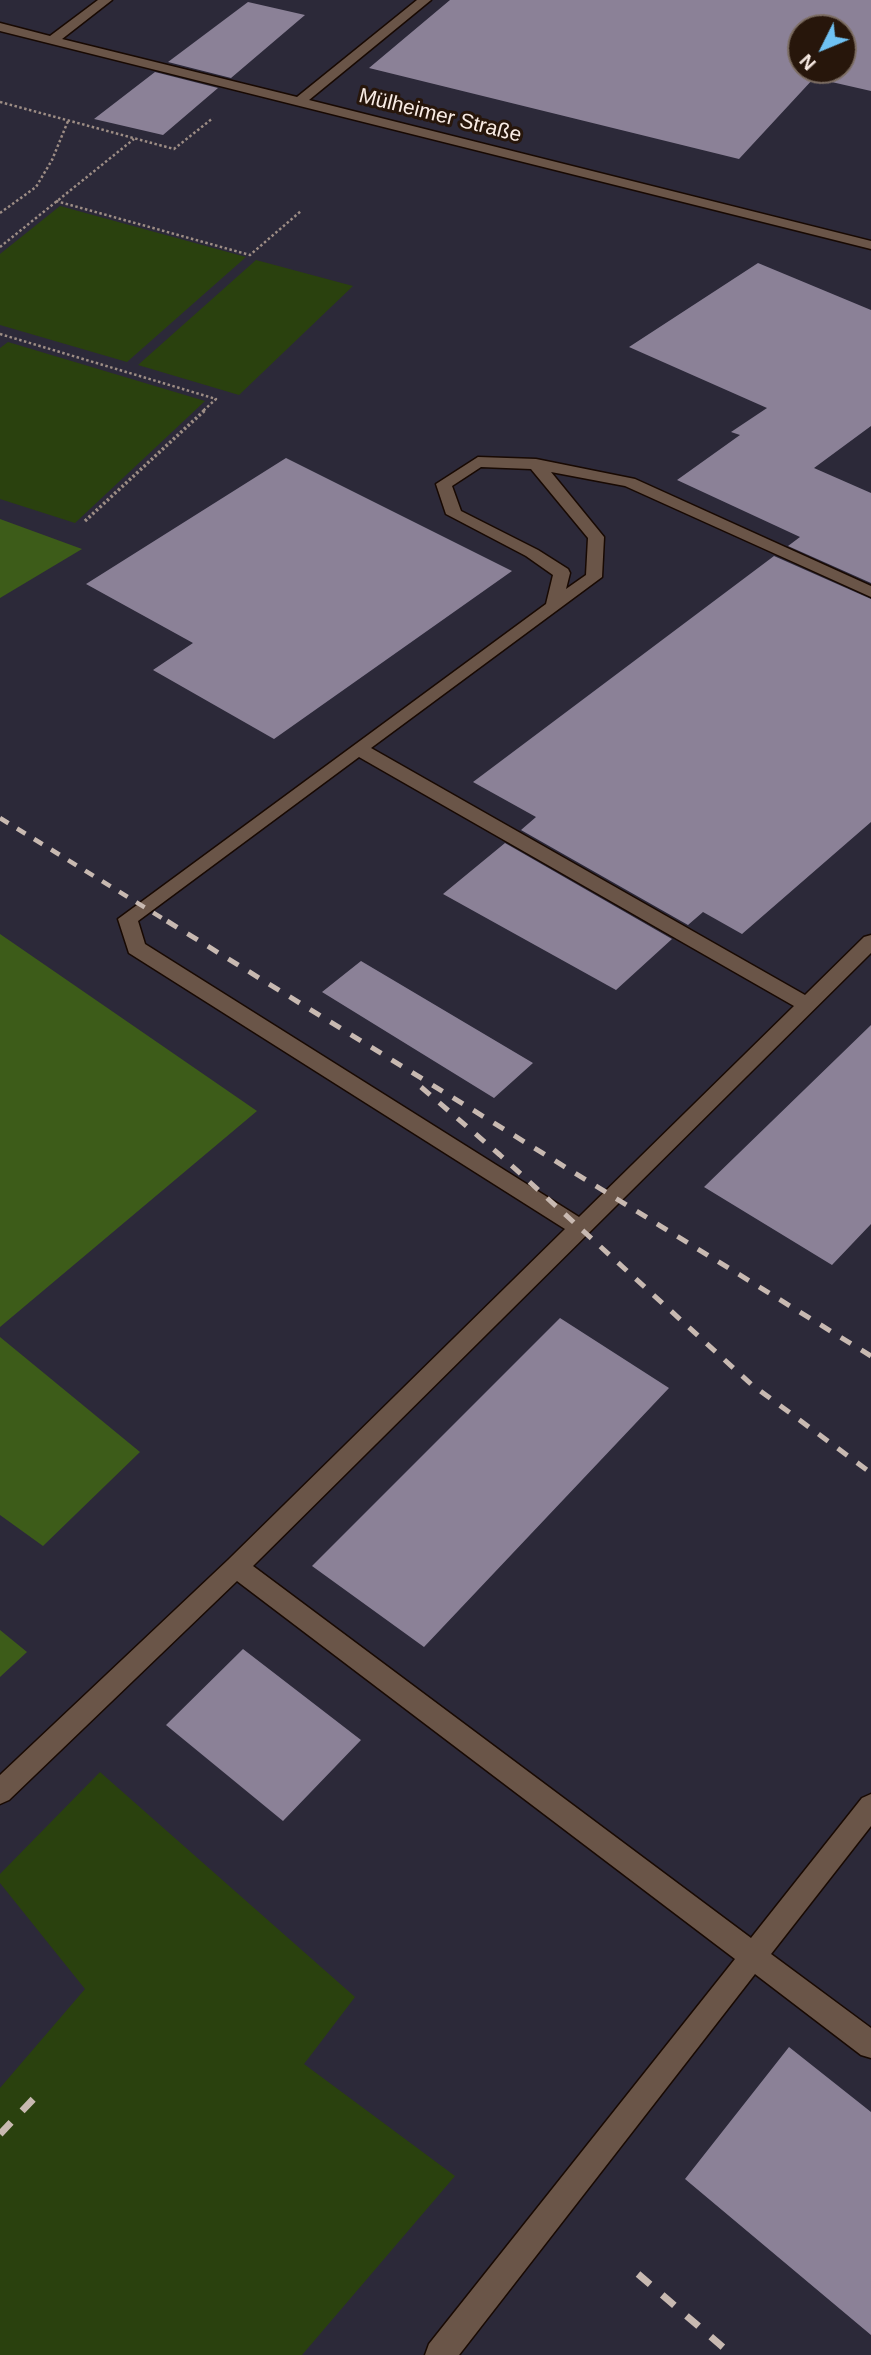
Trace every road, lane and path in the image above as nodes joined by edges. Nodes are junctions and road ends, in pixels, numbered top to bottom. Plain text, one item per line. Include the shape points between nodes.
1 (106, 0) edge
2 (425, 0) edge
3 (0, 27) edge
4 (54, 39) junction
5 (249, 89) junction
6 (0, 102) edge
7 (299, 102) junction
8 (68, 121) junction
9 (134, 138) junction
10 (56, 201) junction
11 (301, 211) dead end
12 (0, 213) edge
13 (871, 245) edge
14 (0, 247) edge
15 (1, 336) edge
16 (536, 464) junction
17 (85, 521) dead end
18 (871, 592) edge
19 (554, 606) junction
20 (358, 749) junction
21 (871, 942) edge
22 (805, 1004) junction
23 (580, 1228) junction
24 (236, 1567) junction
25 (0, 1791) edge
26 (871, 1806) edge
27 (754, 1956) junction
28 (871, 2045) edge
29 (440, 2355) edge

1 - 4 street
2 - 7 street
3 - 4 street, Mülheimer Straße
4 - 5 street, Mülheimer Straße
5 - 7 street, Mülheimer Straße
5 - 9 path via 174,149
6 - 8 path
7 - 13 street, Mülheimer Straße
8 - 9 path
8 - 12 path via 36,187
9 - 10 path
10 - 11 path via 250,255
10 - 14 path
15 - 17 path via 216,399
16 - 18 street via 629,482
16 - 19 street via 596,537 594,577
16 - 19 street via 478,462 444,484 454,514 562,573
19 - 20 street
20 - 22 street
20 - 23 street via 128,919 136,948
21 - 22 street
22 - 23 street
23 - 24 street
24 - 25 street
24 - 27 street
26 - 27 street
27 - 28 street
27 - 29 street

